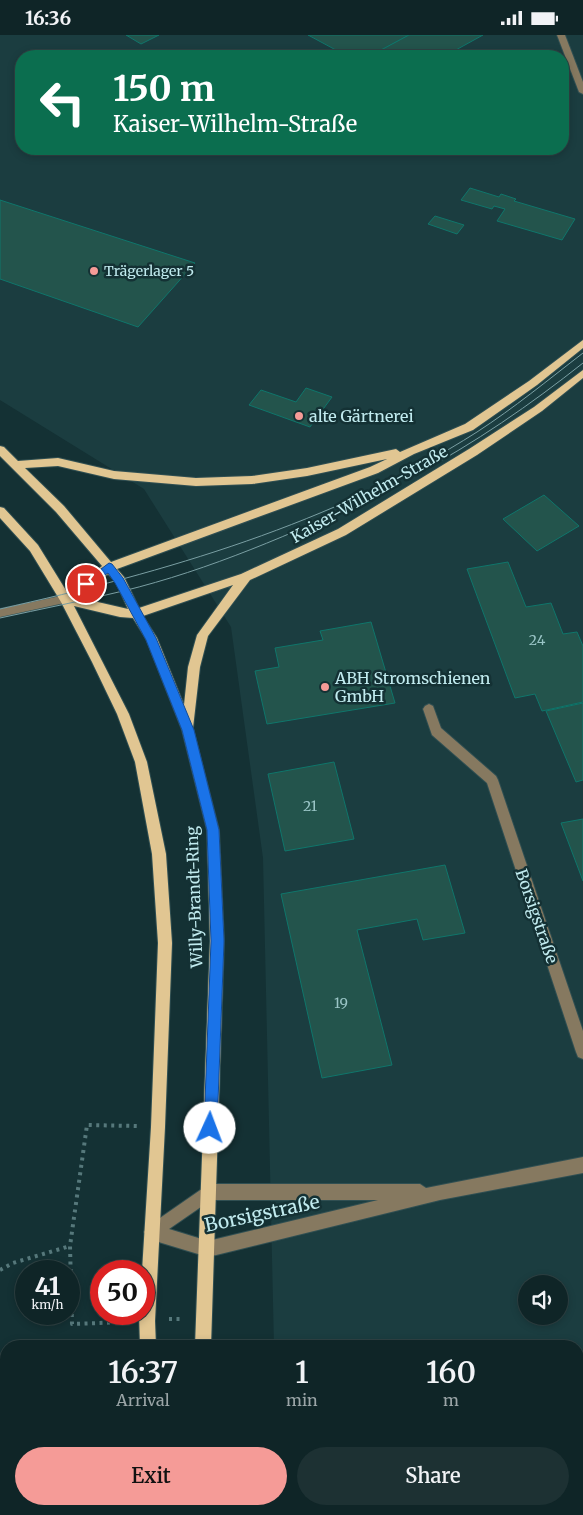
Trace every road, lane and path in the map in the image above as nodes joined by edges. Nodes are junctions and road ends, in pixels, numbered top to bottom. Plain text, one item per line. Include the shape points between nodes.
1 (561, 35) edge
2 (567, 50) edge
3 (569, 56) edge
4 (583, 92) edge
5 (583, 343) edge
6 (583, 373) edge
7 (0, 450) edge
8 (410, 451) junction
9 (16, 465) junction
10 (0, 511) edge
11 (109, 567) junction
12 (246, 577) junction
13 (65, 599) junction
14 (0, 613) edge
15 (136, 614) junction
16 (429, 709) dead end
17 (188, 730) junction
18 (583, 1052) edge
19 (158, 1127) junction
20 (583, 1165) edge
21 (209, 1192) junction
22 (440, 1192) junction
23 (152, 1232) junction
24 (70, 1246) junction
25 (208, 1249) junction
26 (150, 1260) edge
27 (0, 1271) edge
28 (204, 1318) junction
29 (155, 1321) edge
30 (90, 1323) edge
31 (147, 1325) edge
32 (148, 1340) edge
33 (203, 1340) edge

1 - 2 street
3 - 4 street
5 - 8 main road, Kaiser-Wilhelm-Straße via 533,383 468,427
6 - 12 main road, Kaiser-Wilhelm-Straße via 538,409 473,453 342,532
7 - 9 main road, Willy-Brandt-Ring
8 - 9 main road via 252,480 196,482 114,475 58,462
8 - 11 main road, Kaiser-Wilhelm-Straße via 374,470
9 - 11 main road, Willy-Brandt-Ring via 60,509
10 - 13 main road, Willy-Brandt-Ring via 34,548
11 - 13 main road, Kaiser-Wilhelm-Straße
11 - 15 main road, Willy-Brandt-Ring via 120,580
12 - 15 main road, Kaiser-Wilhelm-Straße
12 - 17 main road via 203,635 194,667
13 - 14 street, Kaiser-Wilhelm-Straße
13 - 15 main road, Kaiser-Wilhelm-Straße
13 - 19 main road, Willy-Brandt-Ring via 106,679 141,762 159,854 165,943
15 - 17 main road, Willy-Brandt-Ring via 151,638
16 - 18 street, Borsigstraße via 436,731 492,780
17 - 21 main road, Willy-Brandt-Ring via 213,830 217,941
19 - 23 main road, Willy-Brandt-Ring
19 - 24 path via 87,1125
20 - 22 street, Borsigstraße
21 - 22 street, Borsigstraße
21 - 23 street, Borsigstraße
21 - 25 main road, Willy-Brandt-Ring
22 - 25 street, Borsigstraße
23 - 25 street, Borsigstraße
23 - 26 main road, Willy-Brandt-Ring
24 - 27 path via 13,1263
24 - 30 path via 72,1324
25 - 28 main road, Willy-Brandt-Ring
28 - 29 path
28 - 33 main road, Willy-Brandt-Ring
31 - 32 main road, Willy-Brandt-Ring

